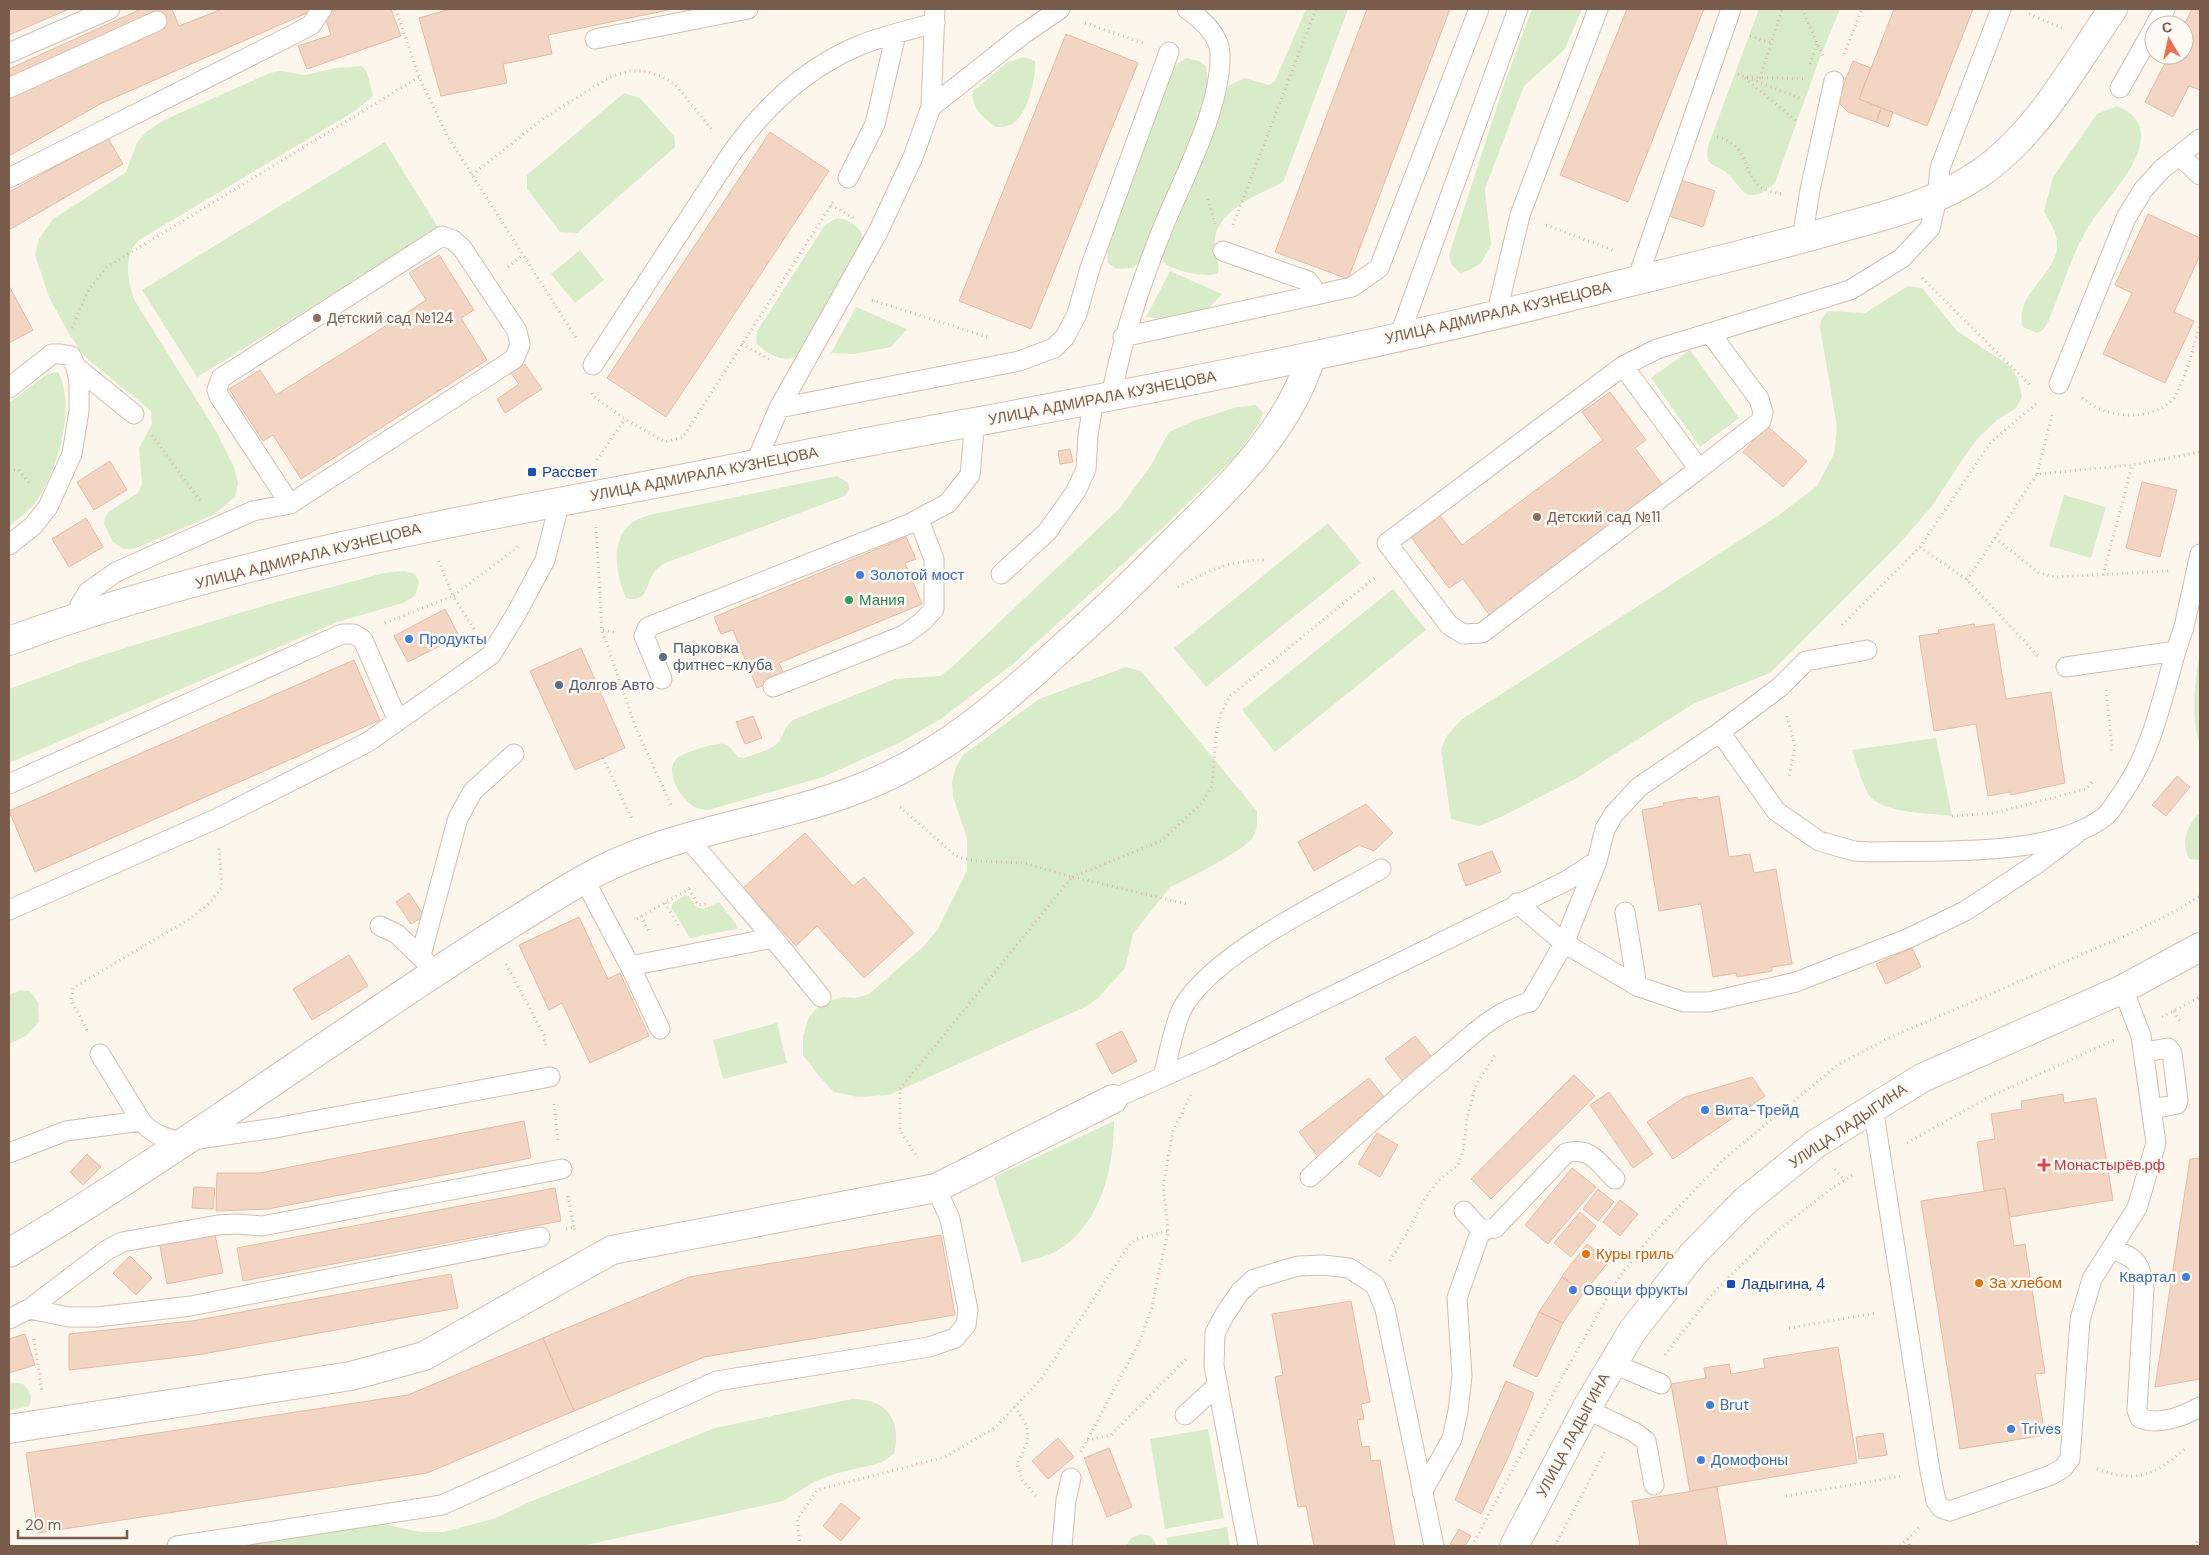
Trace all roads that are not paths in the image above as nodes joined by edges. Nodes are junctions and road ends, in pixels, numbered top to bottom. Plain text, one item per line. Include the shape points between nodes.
1 (110, 9) edge
2 (322, 9) edge
3 (748, 9) edge
4 (1187, 9) edge
5 (1479, 9) edge
6 (1518, 9) edge
7 (1598, 9) edge
8 (1731, 9) edge
9 (2001, 9) edge
10 (2113, 9) edge
11 (1057, 10) edge
12 (935, 16) edge
13 (157, 21) dead end
14 (896, 34) junction
15 (595, 39) dead end
16 (2144, 45) edge
17 (1169, 52) road end
18 (9, 53) edge
19 (1834, 81) road end
20 (9, 88) edge
21 (2120, 88) dead end
22 (931, 107) junction
23 (2200, 139) edge
24 (2180, 156) junction
25 (2200, 175) edge
26 (9, 178) edge
27 (848, 178) road end
28 (1937, 198) junction
29 (1802, 239) junction
30 (1223, 252) road end
31 (1637, 280) junction
32 (1313, 295) junction
33 (1496, 316) junction
34 (1710, 333) junction
35 (1124, 337) junction
36 (1399, 337) junction
37 (1311, 357) junction
38 (592, 365) road end
39 (1623, 366) junction
40 (76, 367) junction
41 (2059, 384) road end
42 (9, 388) edge
43 (1103, 398) junction
44 (779, 408) junction
45 (134, 414) dead end
46 (975, 421) junction
47 (755, 464) junction
48 (1699, 469) junction
49 (290, 504) junction
50 (558, 510) junction
51 (919, 520) junction
52 (9, 545) edge
53 (2198, 562) edge
54 (1001, 574) dead end
55 (2200, 606) edge
56 (77, 616) junction
57 (2184, 627) junction
58 (9, 641) edge
59 (1868, 650) dead end
60 (2176, 651) junction
61 (2066, 667) road end
62 (662, 679) dead end
63 (773, 687) dead end
64 (398, 721) junction
65 (1720, 732) junction
66 (514, 754) dead end
67 (9, 784) edge
68 (2076, 834) junction
69 (687, 837) junction
70 (1597, 861) junction
71 (1380, 869) dead end
72 (584, 879) junction
73 (1517, 903) junction
74 (9, 909) edge
75 (1625, 912) dead end
76 (380, 926) dead end
77 (773, 938) junction
78 (1564, 943) junction
79 (2199, 952) edge
80 (427, 964) junction
81 (630, 966) junction
82 (1637, 986) junction
83 (2122, 989) junction
84 (821, 997) dead end
85 (660, 1029) dead end
86 (2145, 1052) junction
87 (100, 1054) road end
88 (2174, 1074) junction
89 (550, 1077) road end
90 (1163, 1077) junction
91 (2148, 1078) junction
92 (1113, 1099) joint
93 (1873, 1107) junction
94 (2153, 1109) junction
95 (142, 1121) junction
96 (185, 1141) junction
97 (9, 1153) edge
98 (562, 1170) road end
99 (1310, 1178) dead end
100 (1615, 1179) dead end
101 (936, 1188) junction
102 (1464, 1211) dead end
103 (1481, 1230) junction
104 (540, 1237) dead end
105 (2112, 1250) junction
106 (9, 1253) edge
107 (29, 1309) junction
108 (9, 1319) edge
109 (1612, 1363) junction
110 (1661, 1384) dead end
111 (1218, 1385) junction
112 (2200, 1407) edge
113 (1586, 1409) junction
114 (1185, 1415) dead end
115 (9, 1429) edge
116 (1071, 1478) road end
117 (1654, 1485) dead end
118 (1422, 1492) junction
119 (177, 1546) edge
120 (1062, 1546) edge
121 (1248, 1546) edge
122 (1434, 1546) edge
123 (1514, 1546) edge

1 - 18 lane
2 - 26 lane via 311,25
3 - 15 lane
4 - 35 lane via 1205,23 1220,52 1218,81
5 - 32 lane via 1379,268 1352,287
6 - 36 lane
7 - 33 lane via 1520,215
8 - 31 lane
9 - 28 lane via 1940,168
10 - 28 street, УЛИЦА АДМИРАЛА КУЗНЕЦОВА via 2038,118 2011,150
11 - 22 lane
12 - 14 lane
12 - 22 lane
13 - 20 lane
14 - 27 lane via 875,124
14 - 38 lane via 858,46 822,66 780,95 752,125
16 - 21 lane
17 - 44 lane via 1076,314 1065,337 1054,348 1019,361
19 - 29 lane
22 - 44 lane via 913,157 878,232
23 - 24 lane
24 - 25 lane
24 - 41 lane via 2162,169 2143,190 2126,218
28 - 29 street, УЛИЦА АДМИРАЛА КУЗНЕЦОВА
28 - 34 lane via 1930,228 1902,258 1850,290
29 - 31 street, УЛИЦА АДМИРАЛА КУЗНЕЦОВА
30 - 32 lane via 1308,281
31 - 33 street, УЛИЦА АДМИРАЛА КУЗНЕЦОВА
32 - 35 lane
33 - 36 street, УЛИЦА АДМИРАЛА КУЗНЕЦОВА
34 - 39 lane via 1657,350
34 - 48 lane via 1759,399 1762,412 1761,421
35 - 43 lane
36 - 37 street, УЛИЦА АДМИРАЛА КУЗНЕЦОВА
37 - 43 street, УЛИЦА АДМИРАЛА КУЗНЕЦОВА
37 - 69 street via 1293,401 1248,466 1129,586 1021,685 954,739 873,784
39 - 48 lane
39 - 48 lane via 1387,543 1449,625 1463,634 1482,633
40 - 42 lane via 70,356 52,354
40 - 45 lane
40 - 52 lane via 79,411 72,454 48,506 32,526
43 - 46 street, УЛИЦА АДМИРАЛА КУЗНЕЦОВА
43 - 54 lane via 1088,435 1086,469 1076,491 1047,532
44 - 47 lane
46 - 47 street, УЛИЦА АДМИРАЛА КУЗНЕЦОВА
46 - 51 lane via 970,475 948,503
47 - 50 street, УЛИЦА АДМИРАЛА КУЗНЕЦОВА via 594,495
49 - 49 lane via 514,359 520,345 517,331 462,248 453,240 442,236 221,378 217,390 219,396
49 - 56 lane via 253,511 116,572 88,592
50 - 56 street, УЛИЦА АДМИРАЛА КУЗНЕЦОВА via 426,528 263,565
50 - 64 lane via 545,560 491,655
51 - 62 lane via 648,627 644,636
51 - 63 lane via 934,559 934,609 904,635
53 - 57 lane
55 - 57 lane
56 - 58 street, УЛИЦА АДМИРАЛА КУЗНЕЦОВА
57 - 60 lane
59 - 65 lane via 1806,661 1780,687
60 - 61 lane
60 - 68 lane via 2150,742 2130,784 2106,816
64 - 67 lane via 363,640 354,634 342,634
64 - 74 lane via 368,742 218,818
65 - 68 lane via 1776,811 1819,841 1870,852 1980,849 2034,844
65 - 70 lane via 1625,800 1605,829
66 - 80 lane via 473,791 458,818
68 - 82 lane via 1965,911 1909,938 1796,982 1709,1002 1684,1002
69 - 72 street via 646,849
69 - 77 lane
70 - 73 lane via 1566,881
70 - 78 lane
71 - 90 lane via 1264,936 1213,972 1182,1008
72 - 80 street via 491,936
72 - 81 lane
73 - 78 lane
73 - 90 lane
75 - 82 lane
76 - 80 lane via 396,934
77 - 81 lane
77 - 84 lane
78 - 82 lane
78 - 99 lane via 1530,1002 1514,1006 1491,1019 1373,1119
79 - 83 street, УЛИЦА ЛАДЫГИНА
80 - 96 street
81 - 85 lane
83 - 86 lane
83 - 93 street, УЛИЦА ЛАДЫГИНА via 1922,1078
86 - 88 lane via 2171,1050
86 - 91 lane
87 - 95 lane
88 - 91 lane
88 - 94 lane via 2176,1104
89 - 96 lane via 275,1128
90 - 92 lane
91 - 94 lane
92 - 101 street
93 - 105 lane via 1930,1471 1936,1501 1941,1508 1950,1511 2051,1475 2070,1459 2080,1320 2092,1279
93 - 109 street, УЛИЦА ЛАДЫГИНА via 1784,1169 1718,1227 1666,1286
94 - 105 lane via 2156,1143 2137,1208
95 - 96 lane via 150,1131 170,1140
95 - 97 lane via 66,1131
96 - 106 street
98 - 107 lane via 262,1226 218,1225 122,1242
100 - 103 lane via 1587,1152 1566,1154 1495,1228
101 - 115 street via 612,1250 424,1356 351,1376
101 - 119 lane via 950,1219 968,1310 966,1326 955,1338 928,1347 717,1381 442,1505
102 - 103 lane
103 - 118 lane via 1458,1298 1462,1376 1452,1439
104 - 107 lane via 190,1306 69,1317
105 - 112 lane via 2127,1254 2138,1264 2142,1276 2137,1410 2140,1418 2163,1420
107 - 108 lane
109 - 110 lane
109 - 113 street, УЛИЦА ЛАДЫГИНА
111 - 114 lane
111 - 118 lane via 1214,1366 1215,1333 1224,1314 1254,1279 1298,1266 1349,1268 1375,1285 1385,1309
111 - 121 lane
113 - 117 lane via 1634,1432 1646,1442
113 - 123 street, УЛИЦА ЛАДЫГИНА
116 - 120 lane
118 - 122 lane

